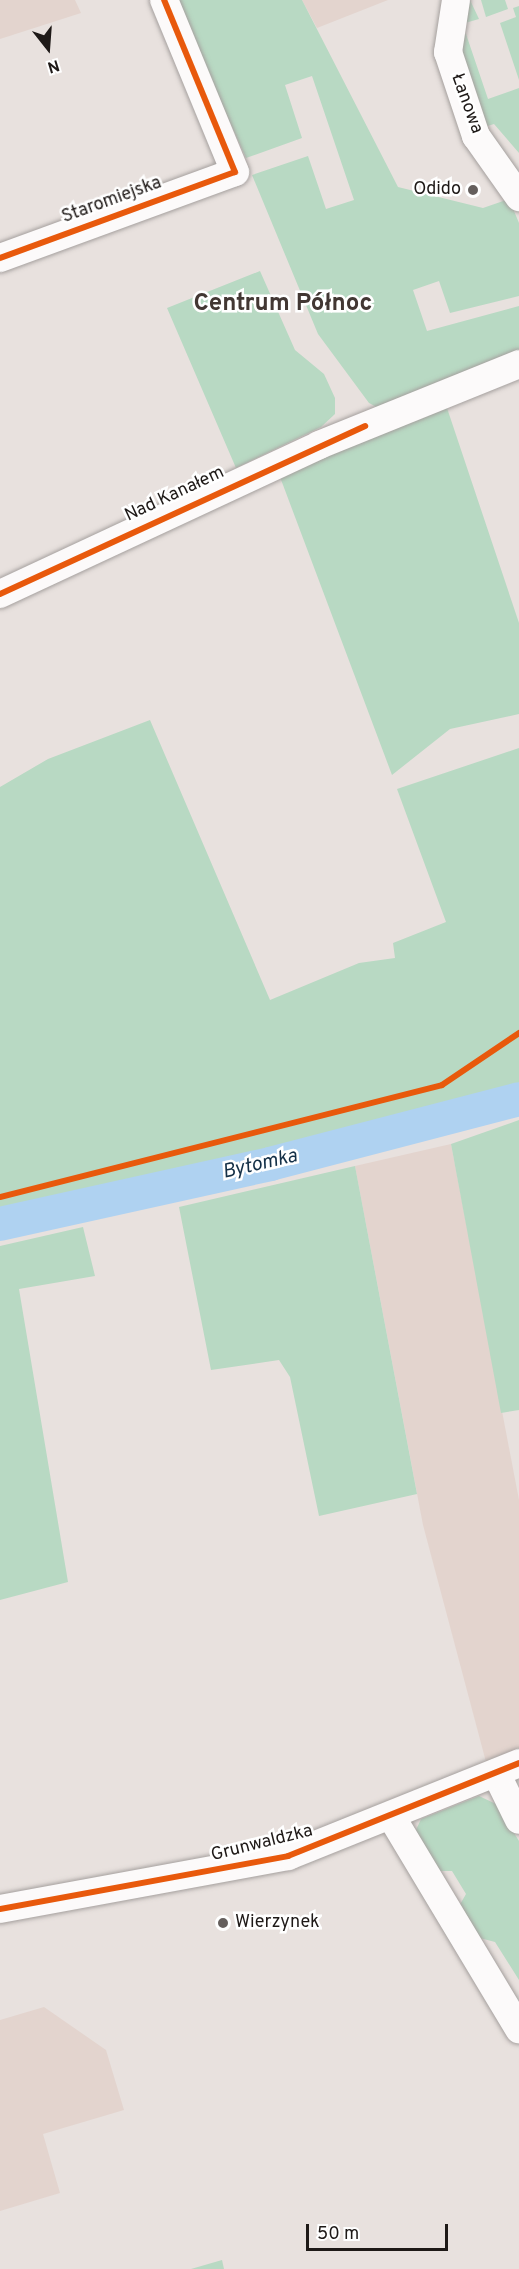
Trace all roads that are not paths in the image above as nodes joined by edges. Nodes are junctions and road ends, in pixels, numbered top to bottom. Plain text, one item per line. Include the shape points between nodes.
1 (164, 0) edge
2 (456, 0) edge
3 (519, 197) edge
4 (0, 258) edge
5 (519, 364) edge
6 (0, 594) edge
7 (507, 1768) edge
8 (391, 1816) junction
9 (519, 1820) edge
10 (0, 1910) edge
11 (519, 2029) edge

1 - 4 street, Staromiejska via 235,172
2 - 3 street, Łanowa via 448,52 476,136
5 - 6 street, Nad Kanałem via 364,426
7 - 8 street, Grunwaldzka
7 - 9 street
8 - 10 street, Grunwaldzka via 288,1856
8 - 11 street

